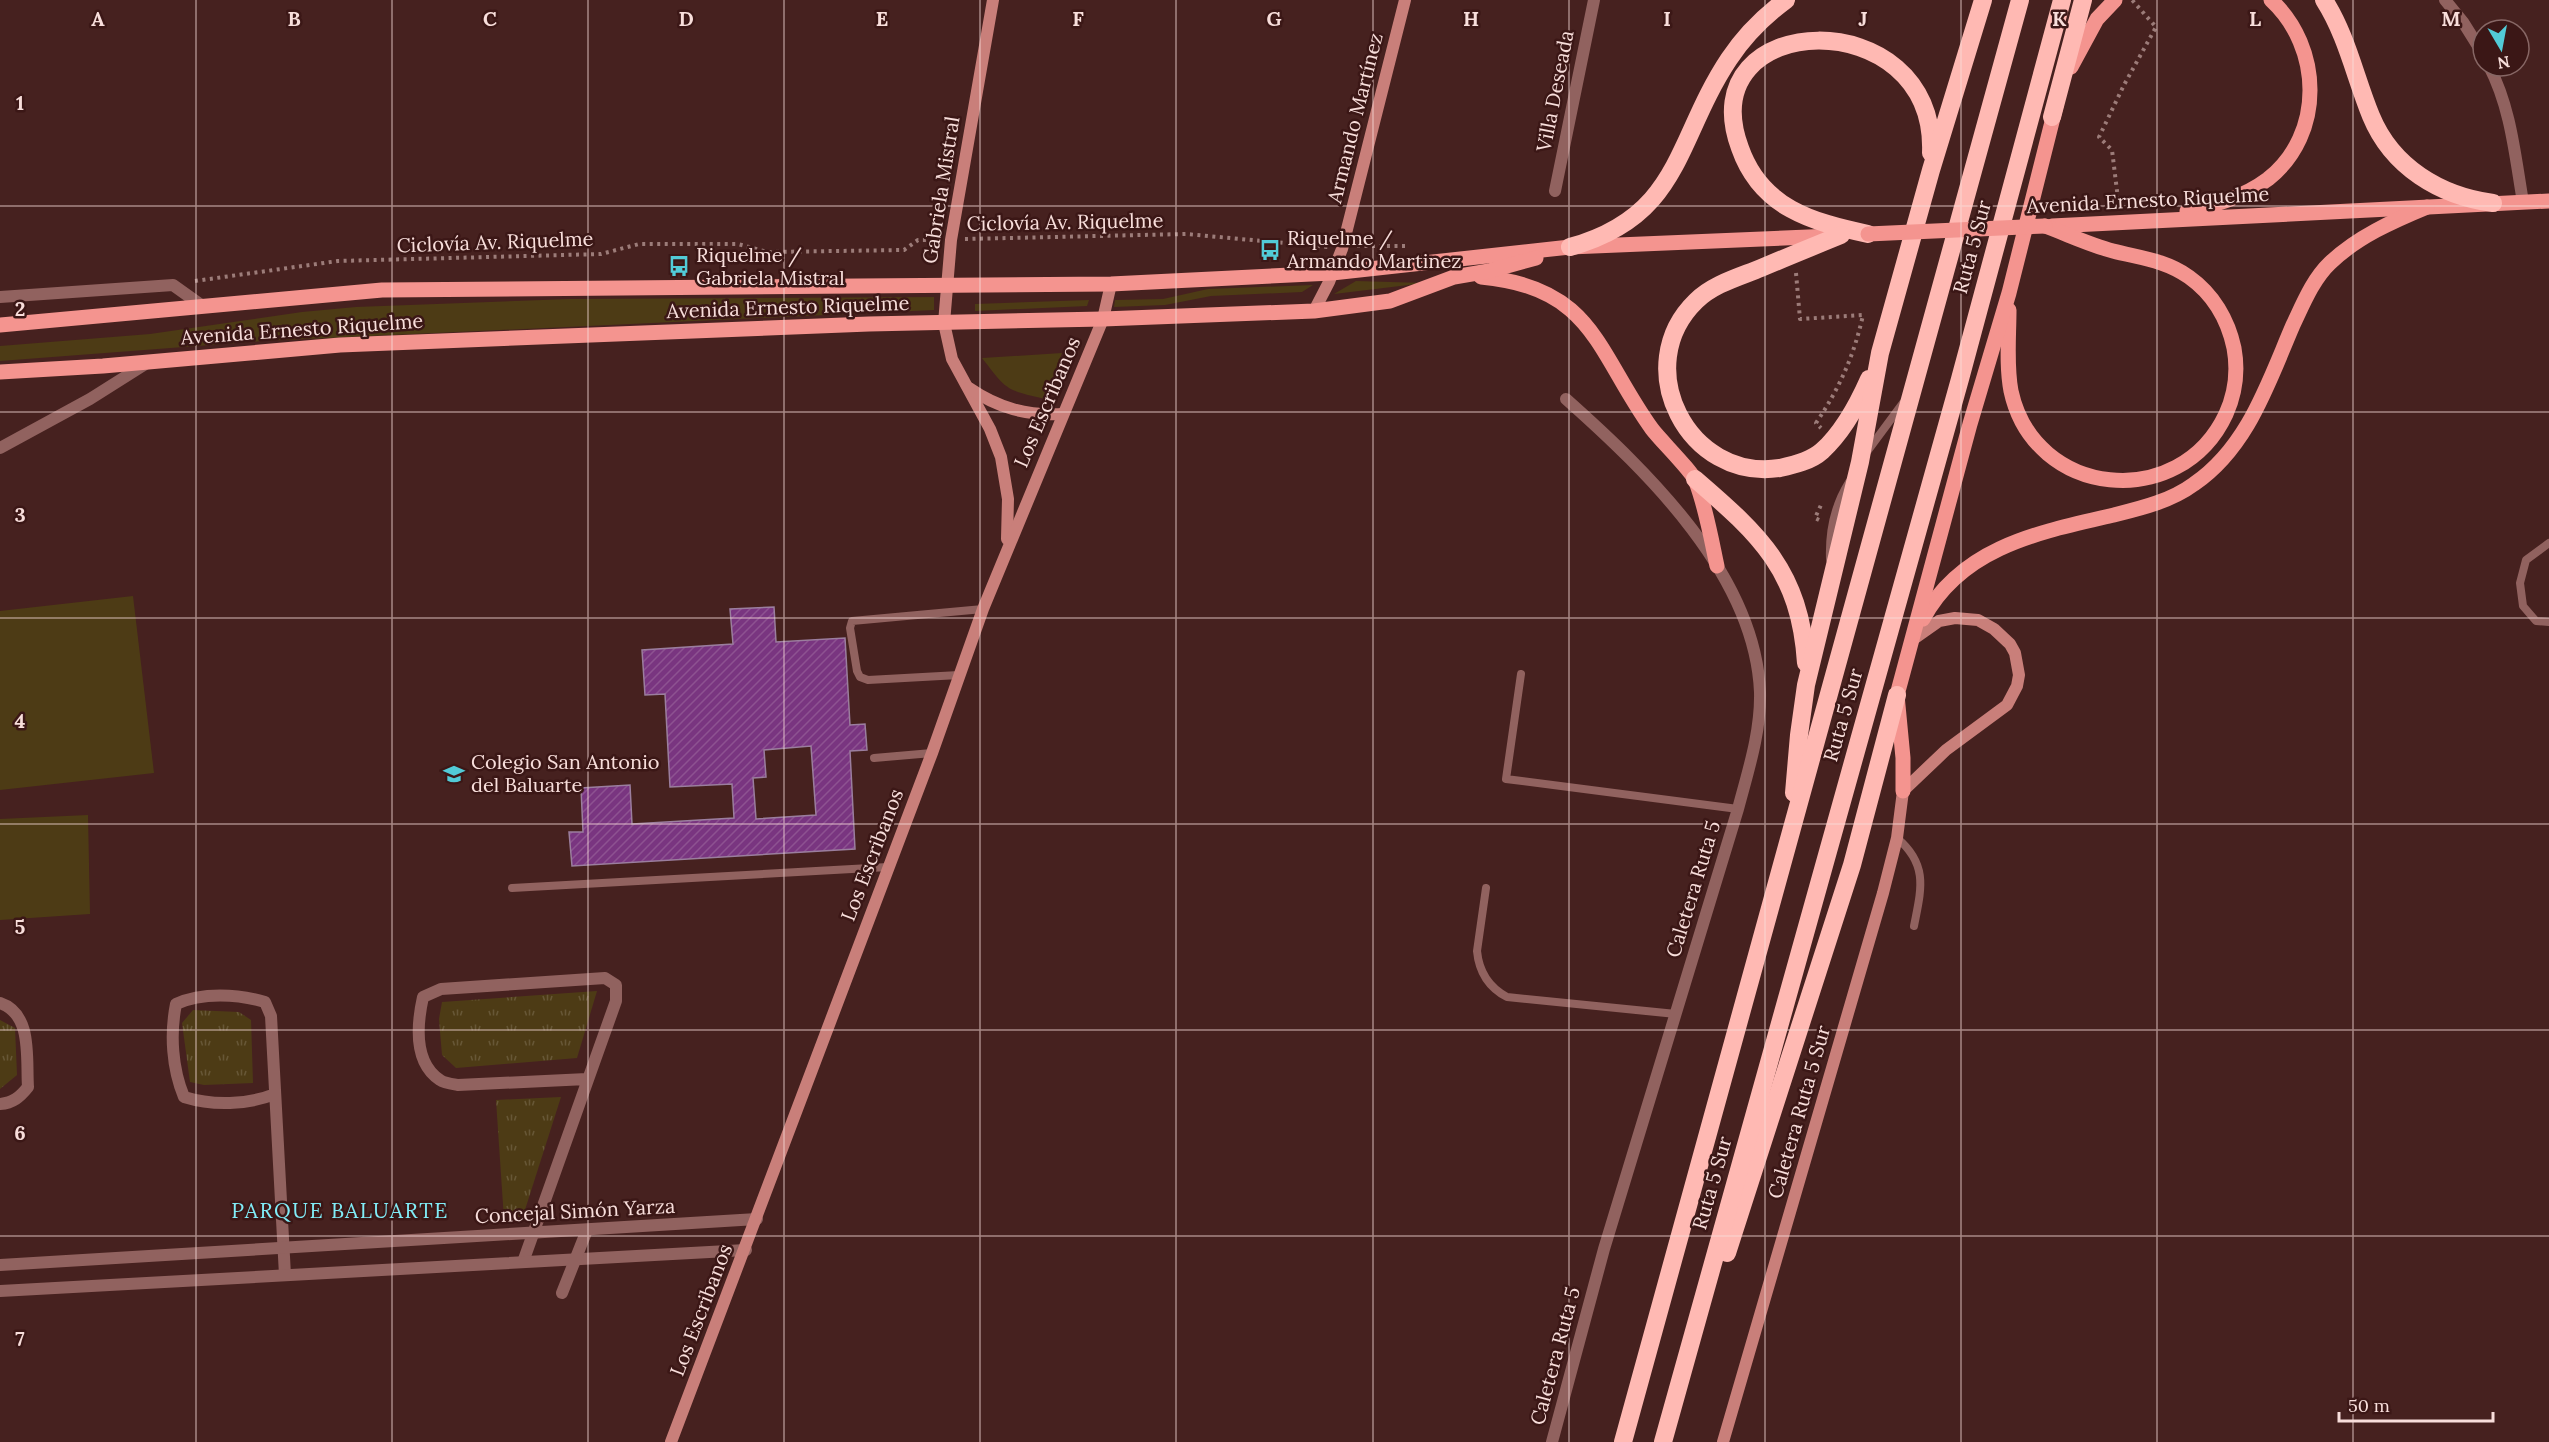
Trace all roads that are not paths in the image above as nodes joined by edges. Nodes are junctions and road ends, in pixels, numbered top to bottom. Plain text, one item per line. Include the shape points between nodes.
1 (993, 0) edge
2 (1405, 0) edge
3 (1594, 0) edge
4 (1786, 0) edge
5 (1983, 0) edge
6 (2020, 0) edge
7 (2062, 0) edge
8 (2072, 0) edge
9 (2083, 0) edge
10 (2115, 0) edge
11 (2271, 0) edge
12 (2324, 0) edge
13 (2445, 0) edge
14 (2057, 19) junction
15 (1784, 28) dead end
16 (2471, 35) edge
17 (1906, 53) dead end
18 (2493, 78) edge
19 (2052, 117) junction
20 (1931, 170) junction
21 (1555, 190) dead end
22 (2549, 201) edge
23 (2523, 202) junction
24 (2493, 203) junction
25 (2427, 207) junction
26 (2141, 221) junction
27 (2045, 226) junction
28 (1868, 234) junction
29 (1841, 235) junction
30 (1570, 247) junction
31 (1332, 273) junction
32 (1454, 277) junction
33 (1111, 284) junction
34 (946, 285) junction
35 (2009, 293) junction
36 (0, 297) edge
37 (201, 305) junction
38 (1314, 311) junction
39 (1103, 319) junction
40 (944, 323) junction
41 (0, 325) edge
42 (1881, 353) junction
43 (150, 361) junction
44 (0, 372) edge
45 (966, 385) junction
46 (1913, 390) junction
47 (1566, 399) dead end
48 (1063, 414) junction
49 (0, 448) edge
50 (1860, 462) junction
51 (1695, 479) junction
52 (2549, 543) edge
53 (1006, 555) junction
54 (1717, 566) junction
55 (983, 609) junction
56 (2549, 622) edge
57 (1912, 640) junction
58 (1521, 674) dead end
59 (959, 675) junction
60 (1806, 685) junction
61 (1897, 695) junction
62 (932, 753) junction
63 (874, 758) dead end
64 (1903, 791) junction
65 (1738, 809) junction
66 (1897, 837) junction
67 (1790, 838) junction
68 (888, 867) junction
69 (512, 888) dead end
70 (1486, 888) dead end
71 (1914, 926) dead end
72 (0, 1003) edge
73 (1676, 1014) junction
74 (587, 1079) junction
75 (275, 1094) junction
76 (0, 1104) edge
77 (757, 1220) junction
78 (587, 1230) junction
79 (533, 1233) junction
80 (284, 1248) junction
81 (746, 1250) junction
82 (575, 1259) junction
83 (523, 1262) junction
84 (0, 1265) edge
85 (285, 1275) junction
86 (0, 1291) edge
87 (562, 1293) dead end
88 (1680, 1382) junction
89 (671, 1442) edge
90 (1552, 1442) edge
91 (1623, 1442) edge
92 (1663, 1442) edge
93 (1723, 1442) edge

1 - 34 main road, Gabriela Mistral
2 - 31 main road, Armando Martínez via 1342,249
3 - 21 street, Villa Deseada
4 - 30 highway via 1756,24 1728,61 1674,170 1653,199 1602,237
5 - 20 highway
6 - 46 highway, Ruta 5 Sur
7 - 14 highway, Ruta 5 Sur
8 - 14 lane
9 - 19 highway
10 - 19 main road via 2097,19 2074,59
11 - 26 main road via 2301,40 2310,76 2308,114 2293,150 2268,178 2248,191 2217,205
12 - 24 highway via 2341,30 2372,118 2394,153 2432,184 2460,197
13 - 16 street
14 - 88 highway, Ruta 5 Sur
15 - 28 highway via 1757,49 1737,86 1734,129 1744,160 1764,189 1784,205 1810,219
17 - 20 highway via 1919,75 1928,106
18 - 23 street via 2509,121
19 - 35 main road
20 - 42 highway
22 - 23 main road, Avenida Ernesto Riquelme
23 - 24 main road, Avenida Ernesto Riquelme
24 - 25 main road, Avenida Ernesto Riquelme
25 - 26 main road, Avenida Ernesto Riquelme
25 - 57 main road via 2367,236 2329,264 2301,308 2250,421 2233,448 2210,472 2154,504 2031,535 1998,548 1975,561 1939,594
26 - 27 main road, Avenida Ernesto Riquelme
27 - 28 main road, Avenida Ernesto Riquelme, bridge
27 - 35 main road via 2110,251 2158,261 2204,289 2224,319 2235,354 2234,390 2211,439 2191,458 2150,478 2096,478 2062,464 2034,440 2016,408 2008,371
28 - 29 main road, Avenida Ernesto Riquelme
29 - 30 main road, Avenida Ernesto Riquelme
29 - 42 highway via 1709,291 1690,308 1677,329 1668,361 1675,410 1694,438 1721,458 1772,469 1805,461 1821,453 1846,421
30 - 31 main road, Avenida Ernesto Riquelme
30 - 32 main road, Avenida Ernesto Riquelme
31 - 33 main road, Avenida Ernesto Riquelme
31 - 38 main road, Armando Martínez
32 - 38 main road, Avenida Ernesto Riquelme via 1390,301
32 - 51 main road via 1514,282 1550,295 1567,306 1596,336 1652,429
33 - 34 main road, Avenida Ernesto Riquelme
33 - 39 main road, Los Escribanos
34 - 37 main road, Avenida Ernesto Riquelme via 382,290
34 - 40 main road, Gabriela Mistral
35 - 57 main road
36 - 37 street via 174,285
37 - 41 main road, Avenida Ernesto Riquelme
38 - 39 main road, Avenida Ernesto Riquelme
39 - 40 main road, Avenida Ernesto Riquelme
39 - 48 main road, Los Escribanos
40 - 43 main road, Avenida Ernesto Riquelme via 340,345
40 - 45 main road, Gabriela Mistral via 952,359
42 - 50 highway
43 - 44 main road, Avenida Ernesto Riquelme
43 - 49 street
45 - 48 main road via 1011,410
45 - 53 main road, Gabriela Mistral via 990,429 1004,467 1008,499
46 - 50 lane
46 - 67 highway, Ruta 5 Sur
47 - 54 street, Caletera Ruta 5 via 1651,483
48 - 53 main road, Los Escribanos
50 - 60 highway
51 - 54 main road
51 - 60 highway via 1755,533 1779,566 1801,622
52 - 56 lane via 2526,560 2520,583 2523,606 2536,621
53 - 55 main road, Los Escribanos
54 - 65 street, Caletera Ruta 5 via 1746,626 1760,693 1756,740
55 - 59 main road, Los Escribanos
55 - 59 lane via 852,621 860,678
57 - 61 main road
57 - 64 main road via 1939,621 1978,620 2010,644 2019,664 2019,675 2018,686 2007,705 1946,750
58 - 65 lane via 1506,779
59 - 62 main road, Los Escribanos
60 - 67 highway
61 - 64 main road
61 - 88 highway via 1845,888 1741,1214
62 - 63 lane
62 - 68 main road, Los Escribanos
64 - 66 main road, Caletera Ruta 5 Sur
65 - 73 street, Caletera Ruta 5
66 - 71 lane via 1911,852 1919,870 1921,887
66 - 93 main road, Caletera Ruta 5 Sur
67 - 91 highway, Ruta 5 Sur
68 - 69 lane
68 - 77 main road, Los Escribanos
70 - 73 lane via 1478,962 1486,980 1499,993 1507,997
72 - 76 street via 13,1010 23,1024 28,1087 20,1097
73 - 90 street, Caletera Ruta 5 via 1604,1249
74 - 74 street via 458,1085 441,1081 420,1052 423,997 441,988 605,978 616,985 616,1001
74 - 79 street
75 - 75 street via 271,1016 265,1002 247,996 190,997 176,1004 172,1027 177,1081 184,1097 204,1103 249,1101
75 - 80 street
77 - 78 street, Concejal Simón Yarza
77 - 81 main road, Los Escribanos
78 - 79 street, Concejal Simón Yarza
78 - 82 street
79 - 80 street, Concejal Simón Yarza
79 - 83 street
80 - 84 street, Concejal Simón Yarza
80 - 85 street
81 - 82 street
81 - 89 main road, Los Escribanos
82 - 83 street
82 - 87 street
83 - 85 street
85 - 86 street
88 - 92 highway, Ruta 5 Sur

